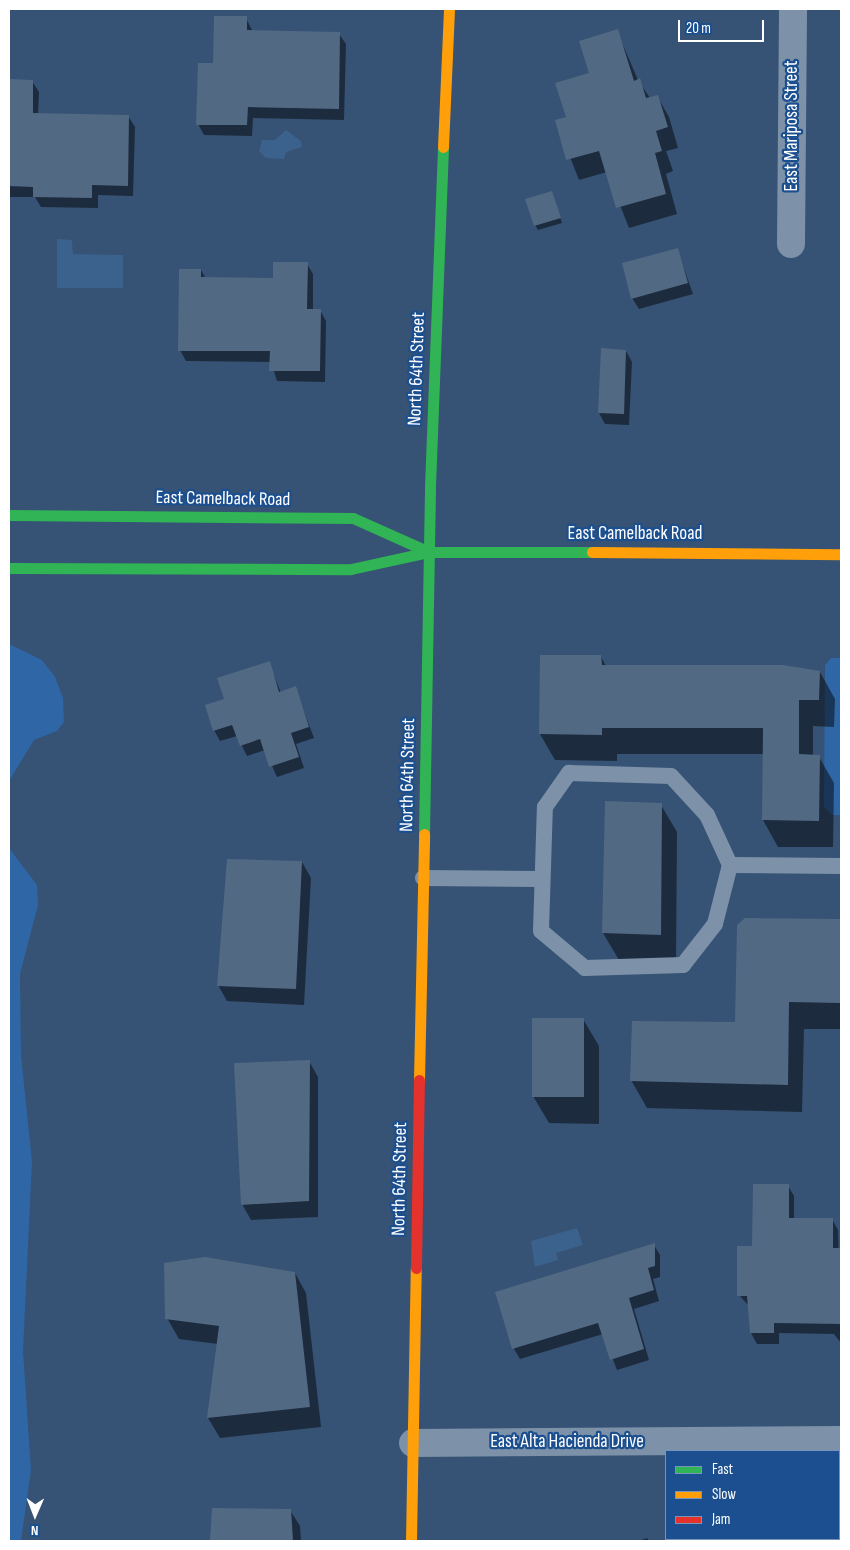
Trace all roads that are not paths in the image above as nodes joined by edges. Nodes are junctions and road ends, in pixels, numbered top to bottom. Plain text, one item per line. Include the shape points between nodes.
1 (448, 9) edge
2 (793, 9) edge
3 (791, 244) dead end
4 (9, 515) edge
5 (428, 552) junction
6 (841, 554) edge
7 (9, 568) edge
8 (730, 865) junction
9 (841, 866) edge
10 (423, 878) junction
11 (541, 879) junction
12 (841, 1440) edge
13 (413, 1444) junction
14 (411, 1541) edge

1 - 5 street, North 64th Street
2 - 3 street, East Mariposa Street
4 - 5 street, East Camelback Road via 353,518
5 - 6 street, East Camelback Road
5 - 7 street, East Camelback Road via 351,569
5 - 10 street, North 64th Street
8 - 9 lane
8 - 11 lane via 715,924 683,966 585,968 541,931
8 - 11 lane via 707,815 671,776 569,773 545,807
10 - 11 lane
10 - 13 street, North 64th Street
12 - 13 street, East Alta Hacienda Drive
13 - 14 street, North 64th Street

